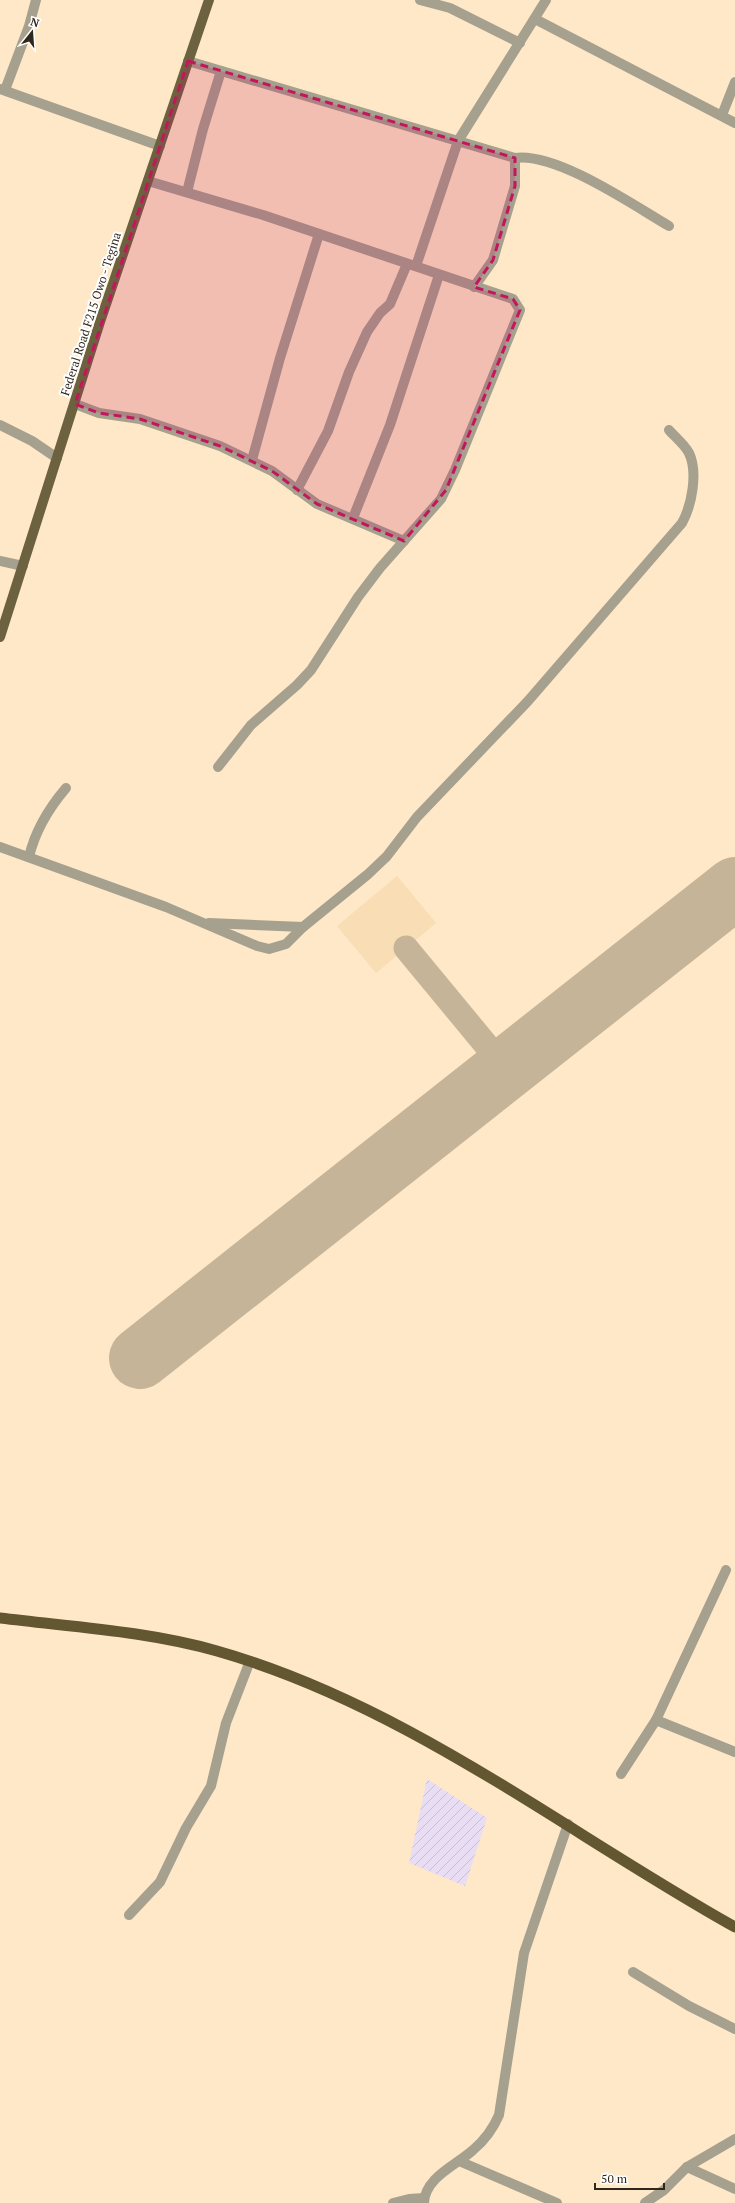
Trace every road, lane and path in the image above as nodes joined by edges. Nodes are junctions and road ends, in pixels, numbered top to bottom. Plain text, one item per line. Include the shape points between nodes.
1 (36, 0) edge
2 (209, 0) edge
3 (420, 0) edge
4 (546, 0) edge
5 (535, 19) junction
6 (520, 43) junction
7 (188, 61) junction
8 (221, 71) junction
9 (735, 82) edge
10 (3, 89) edge
11 (722, 115) junction
12 (735, 123) edge
13 (458, 141) junction
14 (160, 146) junction
15 (515, 158) junction
16 (148, 181) junction
17 (187, 192) junction
18 (670, 226) dead end
19 (319, 234) junction
20 (411, 265) junction
21 (439, 275) junction
22 (474, 287) junction
23 (75, 404) junction
24 (0, 425) edge
25 (669, 430) dead end
26 (57, 458) junction
27 (252, 460) junction
28 (297, 490) junction
29 (353, 518) junction
30 (404, 541) junction
31 (0, 561) edge
32 (23, 566) junction
33 (0, 637) edge
34 (218, 767) dead end
35 (66, 788) dead end
36 (0, 847) edge
37 (29, 857) junction
38 (207, 923) junction
39 (303, 927) junction
40 (726, 1570) dead end
41 (0, 1618) edge
42 (250, 1661) junction
43 (656, 1720) junction
44 (735, 1752) edge
45 (620, 1774) dead end
46 (568, 1824) junction
47 (129, 1915) dead end
48 (735, 1927) edge
49 (633, 1972) dead end
50 (735, 2029) edge
51 (735, 2139) edge
52 (459, 2161) junction
53 (687, 2167) junction
54 (735, 2189) edge
55 (656, 2199) edge
56 (424, 2201) edge
57 (393, 2203) edge
58 (557, 2203) edge
59 (645, 2203) edge

1 - 10 street via 29,26
2 - 7 main road, Federal Road F215 Owo - Tegina
3 - 6 street via 450,8
4 - 5 street
5 - 6 street
5 - 11 street
6 - 13 street
7 - 8 street
7 - 14 main road, Federal Road F215 Owo - Tegina
8 - 13 street
8 - 17 street via 202,129
9 - 11 street
10 - 14 street
11 - 12 street
13 - 15 street
13 - 20 street
14 - 16 main road, Federal Road F215 Owo - Tegina
15 - 18 street via 530,156 564,168
15 - 22 street via 515,186 493,260
16 - 17 street
16 - 23 main road, Federal Road F215 Owo - Tegina
17 - 19 street
19 - 20 street
19 - 27 street via 280,358
20 - 21 street
20 - 28 street via 390,304 380,313 367,332 349,372 328,431
21 - 22 street
21 - 29 street via 390,425
22 - 30 street via 513,299 520,310 446,490
23 - 26 main road, Federal Road F215 Owo - Tegina
23 - 27 street via 99,413 140,419
24 - 26 street via 32,441
25 - 39 street via 689,452 693,466 687,514 682,522 528,701 417,817 387,856
26 - 32 main road, Federal Road F215 Owo - Tegina
27 - 28 street
28 - 29 street via 317,504
29 - 30 street
30 - 34 street via 358,597 311,670 251,725
31 - 32 street
32 - 33 main road, Federal Road F215 Owo - Tegina
35 - 37 street via 49,810
36 - 37 street
37 - 38 street
38 - 39 street
38 - 39 street via 232,937 269,949 286,944
40 - 43 street
41 - 42 highway via 154,1638 215,1650
42 - 46 highway via 316,1687 391,1722
42 - 47 street via 226,1722 211,1786 186,1828 160,1882
43 - 44 street
43 - 45 street
46 - 48 highway via 650,1877
46 - 52 street via 524,1953 499,2115 492,2129
49 - 50 street via 689,2006
51 - 53 street
52 - 56 street via 430,2186
52 - 58 street
53 - 54 street
53 - 55 street
55 - 59 street
56 - 57 street via 409,2199

